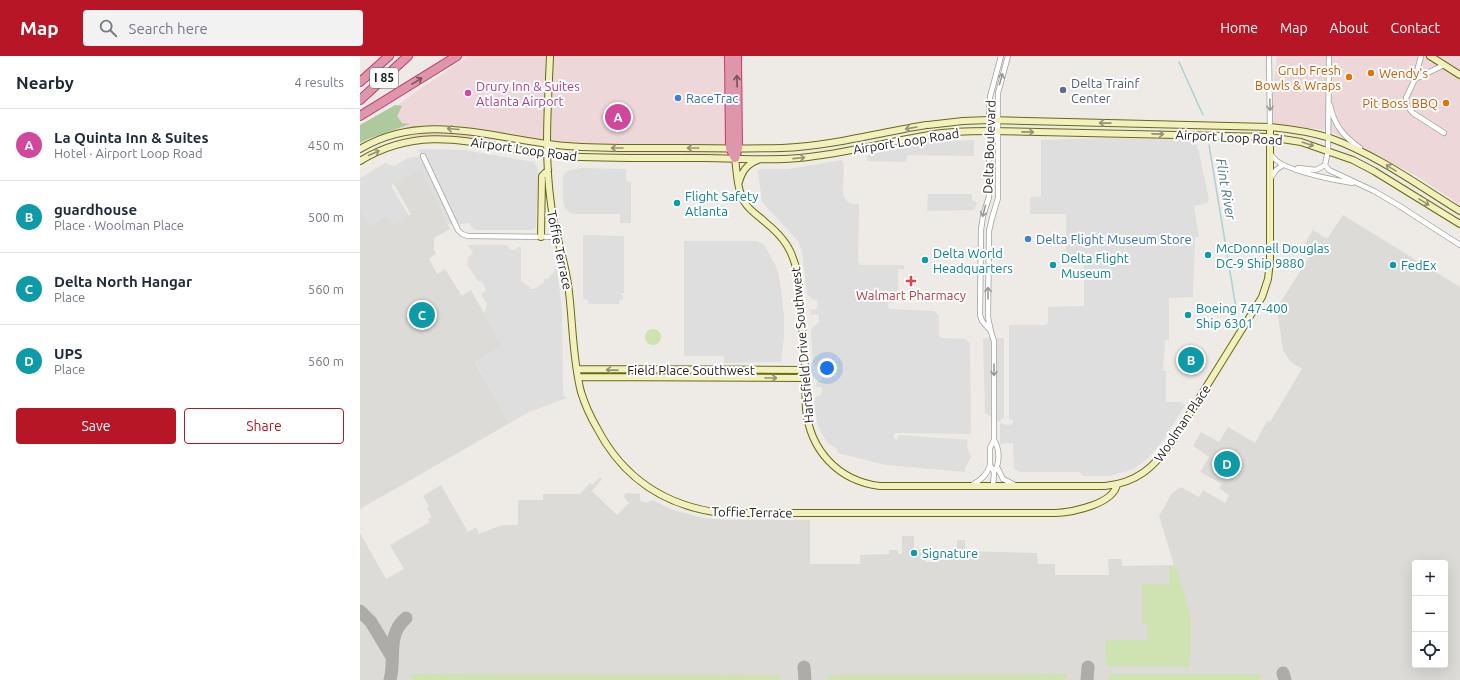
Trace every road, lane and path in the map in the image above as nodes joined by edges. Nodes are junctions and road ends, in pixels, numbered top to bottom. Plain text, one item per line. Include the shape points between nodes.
1 (389, 56) edge
2 (408, 56) edge
3 (457, 56) edge
4 (550, 56) edge
5 (729, 56) edge
6 (737, 56) edge
7 (1001, 56) edge
8 (1008, 56) edge
9 (1269, 56) edge
10 (1329, 56) edge
11 (1420, 56) edge
12 (1430, 56) edge
13 (1444, 65) junction
14 (1460, 75) edge
15 (1415, 78) junction
16 (360, 82) edge
17 (1328, 94) junction
18 (360, 100) edge
19 (360, 116) edge
20 (989, 120) junction
21 (998, 120) junction
22 (1270, 127) junction
23 (989, 131) junction
24 (998, 131) junction
25 (1444, 133) dead end
26 (1270, 137) junction
27 (1328, 138) junction
28 (547, 144) junction
29 (734, 148) junction
30 (360, 149) edge
31 (1270, 149) junction
32 (1328, 151) junction
33 (547, 154) junction
34 (1368, 154) junction
35 (423, 156) dead end
36 (735, 158) junction
37 (760, 159) junction
38 (360, 161) edge
39 (1283, 165) junction
40 (1325, 165) junction
41 (548, 170) junction
42 (1270, 181) junction
43 (1357, 184) junction
44 (738, 186) junction
45 (1460, 211) edge
46 (1460, 224) edge
47 (541, 237) junction
48 (558, 237) junction
49 (1460, 245) edge
50 (991, 332) junction
51 (577, 369) junction
52 (632, 370) junction
53 (674, 370) junction
54 (728, 370) junction
55 (805, 370) junction
56 (578, 378) junction
57 (632, 378) junction
58 (674, 378) junction
59 (728, 378) junction
60 (805, 378) junction
61 (994, 440) junction
62 (990, 465) junction
63 (997, 467) junction
64 (994, 472) junction
65 (1117, 484) junction
66 (970, 486) junction
67 (993, 486) junction
68 (1017, 486) junction

1 - 16 highway, I 85
2 - 18 highway, I 85
19 -> 3 highway
4 - 28 street, Toffie Terrace
5 - 29 highway
29 -> 6 highway
7 - 20 street, Delta Boulevard via 990,97
21 -> 8 street, Delta Boulevard via 998,93
9 -> 22 street
10 - 17 street
11 - 15 street
12 - 13 street
13 - 14 street
13 - 15 street
15 - 25 street via 1406,98 1407,106
17 - 27 street
17 - 34 street, Airport Loop Road via 1338,129 1349,141
20 - 21 street, Airport Loop Road
20 - 23 street, Delta Boulevard
20 -> 29 street, Airport Loop Road via 927,125 806,146
22 -> 21 street, Airport Loop Road
21 - 24 street, Delta Boulevard
22 - 26 street, Woolman Place
22 - 27 street, Airport Loop Road
23 - 24 street, Airport Loop Road
37 -> 23 street, Airport Loop Road via 800,158 936,134
23 -> 50 street, Delta Boulevard via 989,197 981,230 980,315
24 -> 26 street, Airport Loop Road
50 -> 24 street, Delta Boulevard via 988,317 989,231 998,198
26 - 31 street, Woolman Place
26 -> 32 street, Airport Loop Road via 1301,142
27 - 32 street
27 - 34 street, Airport Loop Road
29 -> 28 street, Airport Loop Road via 607,148
28 -> 30 street, Airport Loop Road via 460,130 429,129 385,138
28 - 33 street, Toffie Terrace
29 - 36 highway
31 - 39 street via 1275,161
31 - 42 street, Woolman Place
32 - 40 street
32 -> 46 street, Airport Loop Road via 1374,171
33 - 36 street, Airport Loop Road via 600,158
38 -> 33 street, Airport Loop Road via 388,147 430,139 466,140
33 - 41 street, Toffie Terrace
45 -> 34 street, Airport Loop Road
35 - 47 street via 462,234
36 - 37 street, Airport Loop Road
36 - 44 street
37 - 44 street via 747,165
39 - 40 street via 1316,170
39 - 42 street via 1276,170
39 - 43 street via 1324,178
40 - 43 street via 1329,170
41 - 47 street via 542,176
41 - 48 street, Toffie Terrace via 551,210
42 - 65 street, Woolman Place via 1270,267 1260,302 1164,455 1140,475
43 - 49 street via 1398,205
44 - 55 street, Hartsfield Drive Southwest via 745,203 776,231 795,260
47 - 48 street
48 - 51 street, Toffie Terrace via 566,269
50 -> 61 street, Delta Boulevard via 994,341
52 -> 51 street, Field Place Southwest
51 - 56 street, Toffie Terrace
52 - 53 street, Field Place Southwest
52 - 57 street
53 - 54 street, Field Place Southwest
53 - 58 street
54 - 55 street, Field Place Southwest
54 - 59 street
55 - 60 street, Hartsfield Drive Southwest
56 - 57 street, Field Place Southwest
56 - 65 street, Toffie Terrace via 591,417 607,447 623,466 647,487 660,494 707,511 1064,512 1098,503 1114,491
57 - 58 street, Field Place Southwest
58 - 59 street, Field Place Southwest
59 -> 60 street, Field Place Southwest
60 - 66 street, Hartsfield Drive Southwest via 810,432 820,452 850,477 870,485
61 - 62 street, Delta Boulevard via 990,448
61 - 63 street, Delta Boulevard via 998,448
62 - 64 street
62 - 66 street via 984,478
63 - 64 street, Delta Boulevard
63 - 68 street via 1003,479
64 - 67 street, Delta Boulevard
65 - 68 street, Woolman Place
66 - 67 street, Hartsfield Drive Southwest
67 - 68 street, Woolman Place

